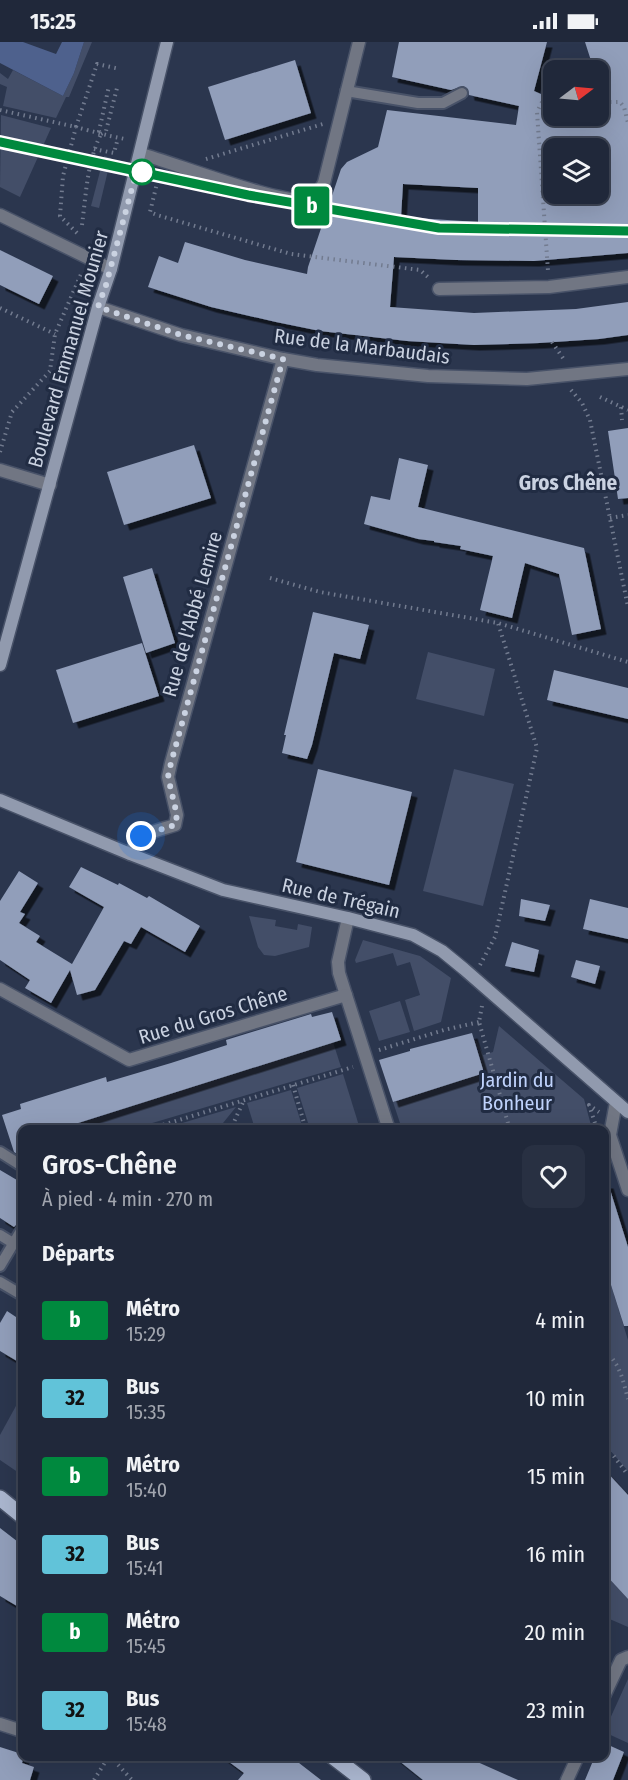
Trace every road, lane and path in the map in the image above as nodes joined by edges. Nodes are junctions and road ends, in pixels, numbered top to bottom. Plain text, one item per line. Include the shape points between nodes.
1 (167, 42) edge
2 (360, 42) edge
3 (120, 69) dead end
4 (109, 86) dead end
5 (117, 88) dead end
6 (346, 91) junction
7 (462, 93) dead end
8 (609, 101) edge
9 (542, 102) dead end
10 (0, 110) edge
11 (338, 123) junction
12 (628, 123) edge
13 (76, 128) junction
14 (101, 134) junction
15 (118, 138) junction
16 (125, 139) dead end
17 (94, 149) junction
18 (141, 154) junction
19 (162, 160) junction
20 (193, 171) junction
21 (0, 215) edge
22 (82, 225) dead end
23 (78, 234) dead end
24 (88, 257) junction
25 (111, 269) junction
26 (548, 276) dead end
27 (628, 278) edge
28 (439, 289) joint
29 (98, 307) junction
30 (0, 308) edge
31 (56, 334) junction
32 (552, 342) dead end
33 (283, 359) junction
34 (568, 368) dead end
35 (628, 369) edge
36 (570, 386) dead end
37 (600, 397) dead end
38 (621, 408) junction
39 (628, 410) edge
40 (622, 420) dead end
41 (0, 452) edge
42 (0, 470) edge
43 (50, 484) junction
44 (628, 515) edge
45 (622, 516) junction
46 (610, 518) junction
47 (628, 521) edge
48 (270, 578) dead end
49 (628, 607) edge
50 (498, 623) junction
51 (628, 662) edge
52 (0, 665) edge
53 (0, 800) edge
54 (130, 854) junction
55 (348, 918) junction
56 (473, 977) junction
57 (486, 988) junction
58 (0, 989) edge
59 (346, 995) junction
60 (479, 1022) junction
61 (366, 1059) junction
62 (293, 1085) junction
63 (244, 1100) junction
64 (616, 1102) junction
65 (628, 1112) edge
66 (162, 1125) edge
67 (231, 1125) edge
68 (305, 1125) edge
69 (387, 1125) edge
70 (509, 1125) edge
71 (0, 1152) edge
72 (18, 1163) edge
73 (628, 1190) edge
74 (0, 1235) edge
75 (18, 1236) edge
76 (13, 1244) junction
77 (0, 1266) edge
78 (0, 1282) edge
79 (18, 1293) edge
80 (609, 1355) edge
81 (628, 1399) edge
82 (609, 1452) edge
83 (628, 1475) edge
84 (0, 1498) edge
85 (18, 1513) edge
86 (628, 1657) edge
87 (609, 1685) edge
88 (0, 1724) edge
89 (18, 1730) edge
90 (107, 1761) edge
91 (115, 1761) edge
92 (338, 1761) edge
93 (576, 1761) edge
94 (94, 1780) edge
95 (132, 1780) edge
96 (363, 1780) edge
97 (567, 1780) edge

1 - 18 street, Boulevard Emmanuel Mounier
2 - 6 street
3 - 13 path via 97,64
4 - 14 path
5 - 14 path via 106,131
6 - 7 lane via 418,103 443,103
6 - 11 street
8 - 12 path via 620,102
9 - 26 path via 537,112
10 - 13 path
11 - 20 path via 327,122 214,156 198,162
11 - 20 street via 324,183 308,199 296,200
13 - 15 path, bridge
13 - 23 path via 63,176 60,216
14 - 17 path
15 - 16 path
15 - 17 path via 114,153
17 - 22 path
18 - 19 street
18 - 25 street, Boulevard Emmanuel Mounier
19 - 20 street
19 - 28 path via 150,212 291,254 420,270
21 - 24 street
24 - 25 street
24 - 31 path
25 - 29 street, Boulevard Emmanuel Mounier
27 - 28 street via 549,287
29 - 33 street, Rue de la Marbaudais via 181,335
29 - 43 street, Boulevard Emmanuel Mounier
30 - 31 path
31 - 41 path via 50,371 12,412
32 - 34 path
33 - 35 street, Rue de la Marbaudais via 440,377 527,378
33 - 54 street, Rue de l'Abbé Lemire via 171,763 168,777 177,815 175,825 141,836
36 - 46 path via 590,420
37 - 38 path
38 - 39 path
38 - 40 path
42 - 43 street
43 - 52 street, Boulevard Emmanuel Mounier
44 - 45 path
45 - 46 path
45 - 47 path
46 - 49 path
48 - 50 path via 320,592
50 - 51 path
50 - 56 path via 537,748 495,937
53 - 54 street, Rue de Trégain
54 - 55 street, Rue de Trégain via 223,890
55 - 56 street, Rue de Trégain via 413,935 442,951
55 - 59 street via 338,962
56 - 57 street, Rue de Trégain
57 - 60 path
57 - 64 street, Rue de Trégain
58 - 59 street, Rue du Gros Chêne via 129,1060
59 - 61 street
60 - 61 path via 444,1030
60 - 70 path
61 - 62 path
61 - 69 street
62 - 63 path
62 - 68 path
63 - 66 path
63 - 67 path
64 - 65 street, Rue de Trégain
64 - 73 street via 610,1135
71 - 72 lane
74 - 76 lane
75 - 76 lane
76 - 77 lane
78 - 79 lane
80 - 81 path via 618,1367
82 - 83 path
84 - 85 main road
86 - 87 street via 621,1660
88 - 89 street
90 - 94 path
91 - 95 path
92 - 96 main road
93 - 97 street

